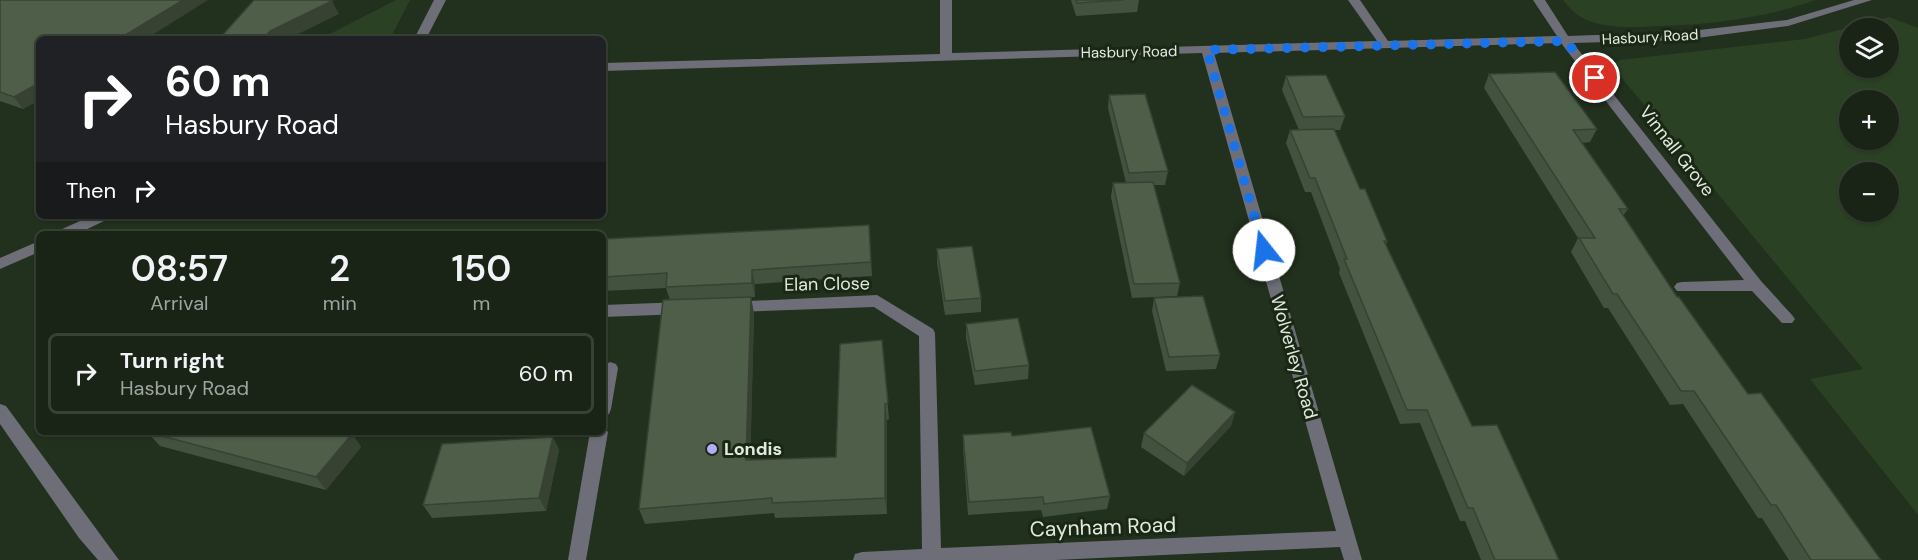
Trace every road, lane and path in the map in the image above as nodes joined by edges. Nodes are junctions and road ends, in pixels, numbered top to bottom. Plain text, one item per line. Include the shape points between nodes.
1 (440, 0) edge
2 (946, 0) edge
3 (1354, 0) edge
4 (1539, 0) edge
5 (1866, 0) edge
6 (422, 36) edge
7 (1566, 41) junction
8 (1385, 45) junction
9 (1207, 50) junction
10 (946, 56) junction
11 (606, 67) edge
12 (97, 219) edge
13 (71, 231) edge
14 (36, 247) edge
15 (0, 264) edge
16 (1756, 285) junction
17 (1682, 286) dead end
18 (699, 307) edge
19 (722, 307) edge
20 (606, 311) edge
21 (1787, 320) dead end
22 (610, 368) dead end
23 (606, 391) edge
24 (0, 411) edge
25 (598, 435) edge
26 (1345, 539) junction
27 (1051, 556) edge
28 (932, 557) junction
29 (110, 560) edge
30 (577, 560) edge
31 (862, 560) edge
32 (1353, 560) edge

1 - 6 street
2 - 10 street
3 - 8 street
4 - 7 street, Vinnall Grove
5 - 7 street, Hasbury Road via 1788,23 1682,36
7 - 8 street, Hasbury Road
7 - 16 street, Vinnall Grove
8 - 9 street, Hasbury Road
9 - 10 street, Hasbury Road
9 - 26 street, Wolverley Road
10 - 11 street, Hasbury Road
12 - 13 street
14 - 15 street
16 - 17 street
16 - 21 street, Vinnall Grove
18 - 20 street
19 - 28 street, Elan Close via 878,301 927,333
22 - 23 street
24 - 29 street
25 - 30 street
26 - 27 street, Caynham Road
26 - 32 street, Wolverley Road
27 - 28 street, Caynham Road
28 - 31 street, Caynham Road

